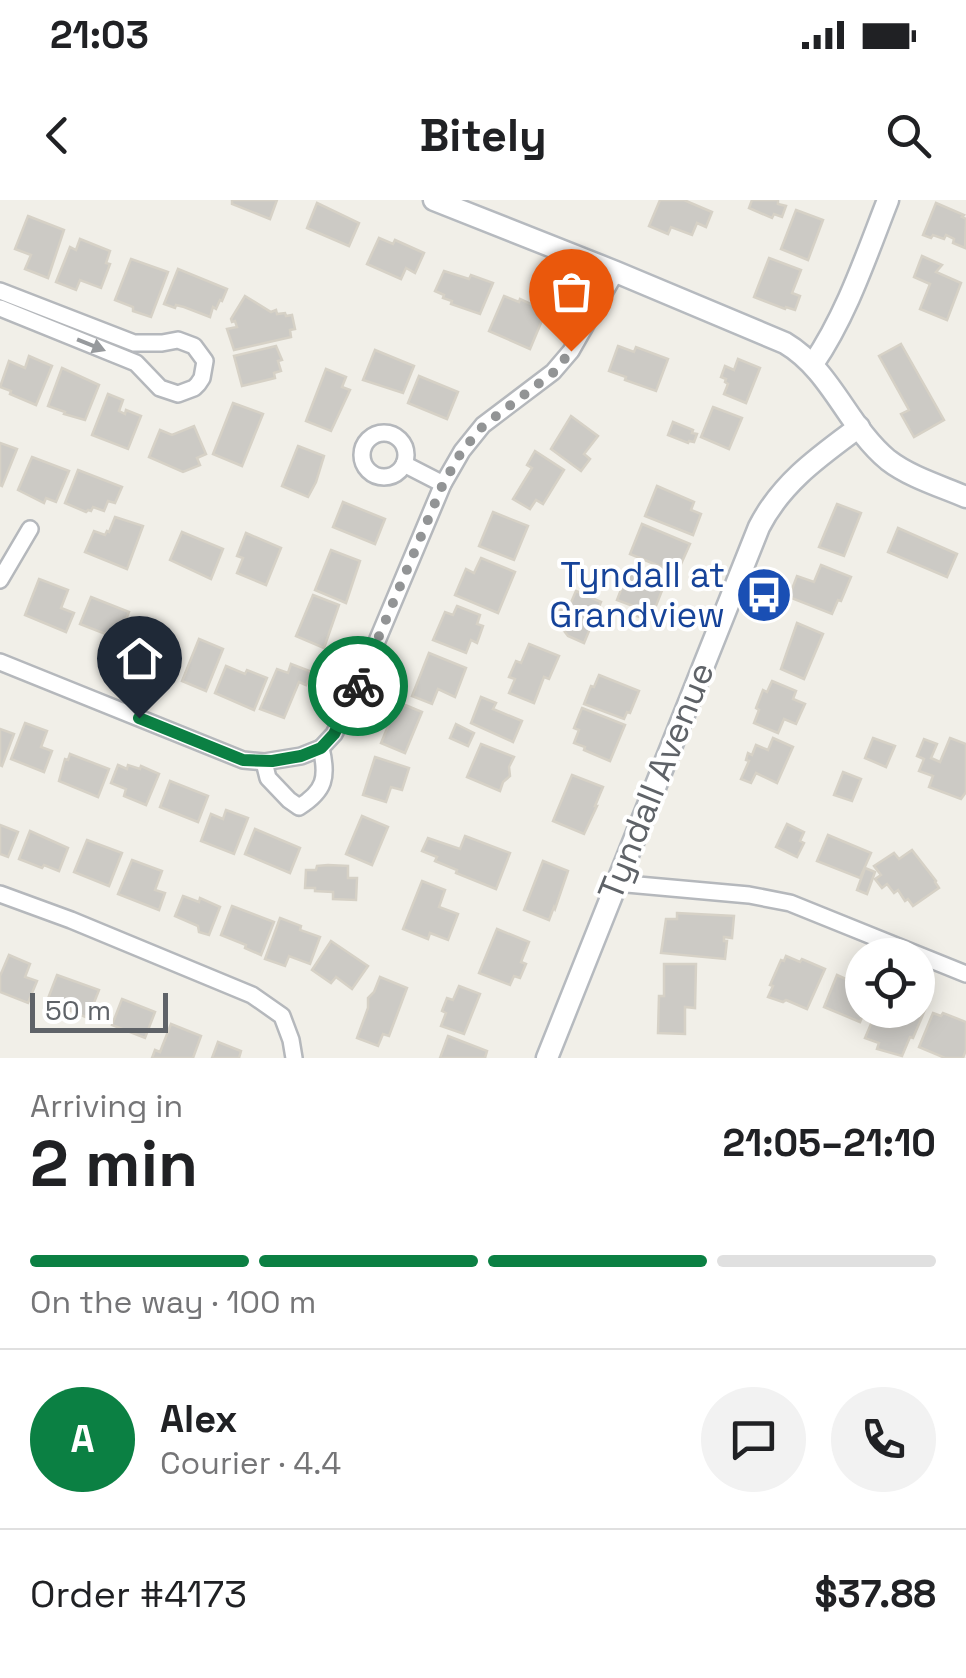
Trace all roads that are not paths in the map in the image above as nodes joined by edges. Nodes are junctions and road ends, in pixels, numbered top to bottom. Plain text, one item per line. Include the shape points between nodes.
1 (434, 200) edge
2 (888, 200) edge
3 (616, 272) junction
4 (0, 292) edge
5 (0, 308) edge
6 (813, 364) junction
7 (859, 427) junction
8 (404, 464) dead end
9 (443, 484) junction
10 (966, 496) edge
11 (30, 529) dead end
12 (0, 580) edge
13 (0, 662) edge
14 (321, 748) junction
15 (264, 762) junction
16 (616, 884) junction
17 (0, 894) edge
18 (966, 974) edge
19 (294, 1058) edge
20 (547, 1058) edge

1 - 3 street
2 - 6 street via 845,310
3 - 6 street via 785,343
3 - 9 street via 554,372 483,426
5 -> 4 street via 136,363 160,388 178,394 202,378 205,361 194,346 178,340 134,343
6 - 7 street
7 - 10 street via 903,470
7 - 16 street, Tyndall Avenue via 803,469 768,509
8 - 9 street
9 - 14 street via 356,691
11 - 12 street
13 - 15 street via 243,760
14 - 15 street
14 - 15 street via 322,787 299,806 268,778
16 - 18 street via 790,903
16 - 20 street, Tyndall Avenue
17 - 19 street via 252,995 282,1016

